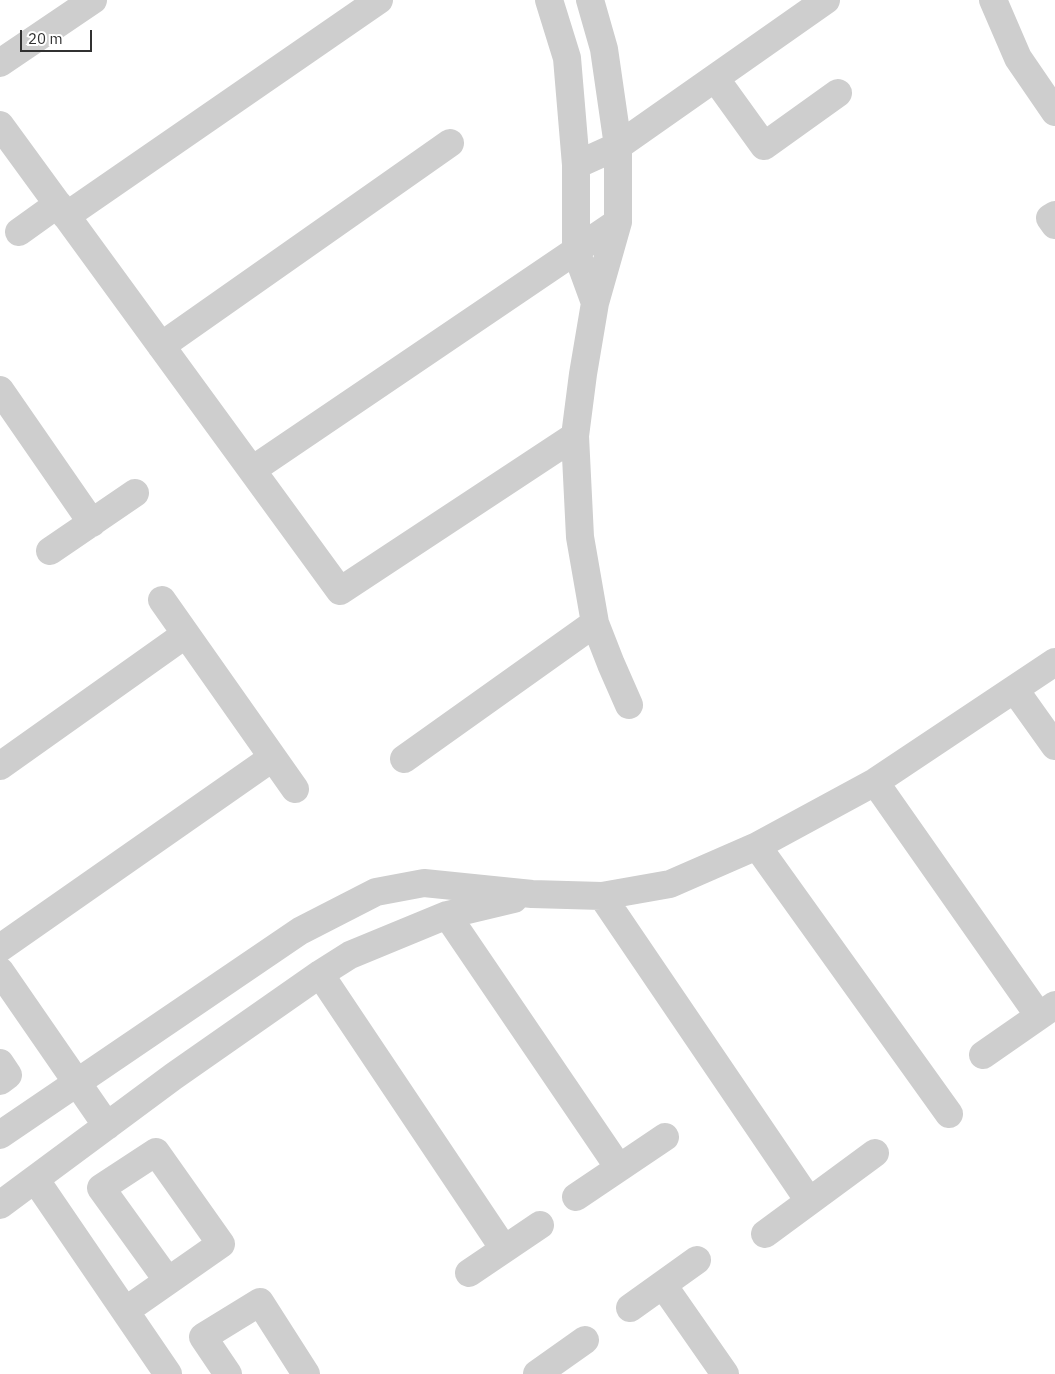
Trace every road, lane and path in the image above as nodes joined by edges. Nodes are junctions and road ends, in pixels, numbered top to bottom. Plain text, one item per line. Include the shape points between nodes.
1 (94, 0) edge
2 (379, 0) edge
3 (549, 0) edge
4 (590, 0) edge
5 (826, 0) edge
6 (993, 0) edge
7 (0, 63) edge
8 (715, 78) junction
9 (838, 93) dead end
10 (1055, 112) edge
11 (0, 125) edge
12 (450, 143) dead end
13 (618, 146) junction
14 (576, 165) junction
15 (62, 210) junction
16 (1055, 215) edge
17 (618, 222) junction
18 (1055, 225) edge
19 (19, 232) dead end
20 (576, 251) junction
21 (595, 303) junction
22 (162, 346) junction
23 (0, 390) edge
24 (575, 436) junction
25 (252, 470) junction
26 (135, 493) dead end
27 (92, 522) junction
28 (50, 552) dead end
29 (162, 600) dead end
30 (595, 623) junction
31 (186, 634) junction
32 (1055, 662) edge
33 (1015, 690) junction
34 (629, 705) dead end
35 (1055, 746) edge
36 (272, 758) junction
37 (404, 759) dead end
38 (0, 766) edge
39 (875, 782) junction
40 (295, 789) dead end
41 (757, 846) junction
42 (532, 894) junction
43 (602, 896) junction
44 (447, 915) junction
45 (0, 948) edge
46 (0, 971) edge
47 (320, 974) junction
48 (1047, 1011) edge
49 (982, 1055) dead end
50 (0, 1063) edge
51 (0, 1081) edge
52 (78, 1082) junction
53 (949, 1114) dead end
54 (106, 1126) junction
55 (0, 1135) edge
56 (664, 1137) dead end
57 (875, 1153) dead end
58 (619, 1168) junction
59 (35, 1179) junction
60 (576, 1197) dead end
61 (810, 1201) junction
62 (0, 1205) edge
63 (540, 1225) dead end
64 (765, 1234) dead end
65 (504, 1249) junction
66 (697, 1260) dead end
67 (469, 1274) dead end
68 (168, 1281) junction
69 (664, 1285) junction
70 (630, 1308) dead end
71 (125, 1311) junction
72 (585, 1340) dead end
73 (548, 1371) edge
74 (168, 1374) edge
75 (228, 1374) edge
76 (306, 1374) edge
77 (725, 1374) edge

1 - 7 street
2 - 15 street
3 - 14 street via 567,58
4 - 13 street via 604,49
5 - 8 street
6 - 10 street via 1018,58
8 - 9 street via 764,146
8 - 13 street
11 - 15 street
12 - 22 street
13 - 14 street
13 - 17 street
14 - 20 street
15 - 19 street
15 - 22 street
16 - 18 street via 1050,218
17 - 20 street
17 - 21 street
20 - 21 street
20 - 25 street
21 - 24 street
22 - 25 street
23 - 27 street
24 - 25 street via 340,591
24 - 30 street via 580,537
26 - 27 street
27 - 28 street
29 - 31 street
30 - 34 street
30 - 37 street
31 - 36 street
31 - 38 street
32 - 33 street
33 - 35 street
33 - 39 street
36 - 40 street
36 - 45 street
39 - 41 street
39 - 48 street
41 - 43 street via 670,884
41 - 53 street
42 - 43 street
42 - 44 street
42 - 52 street via 424,883 376,892 300,931
43 - 61 street
44 - 47 street via 350,955
44 - 58 street
46 - 52 street
47 - 54 street
47 - 65 street
48 - 49 street
50 - 51 street via 8,1075
52 - 54 street
52 - 55 street
54 - 59 street
56 - 58 street
57 - 61 street
58 - 60 street
59 - 62 street
59 - 71 street
61 - 64 street
63 - 65 street
65 - 67 street
66 - 69 street
68 - 68 street via 220,1244 156,1152 101,1188
68 - 71 street
69 - 70 street
69 - 77 street
71 - 74 street
72 - 73 street
75 - 76 street via 203,1337 260,1302

